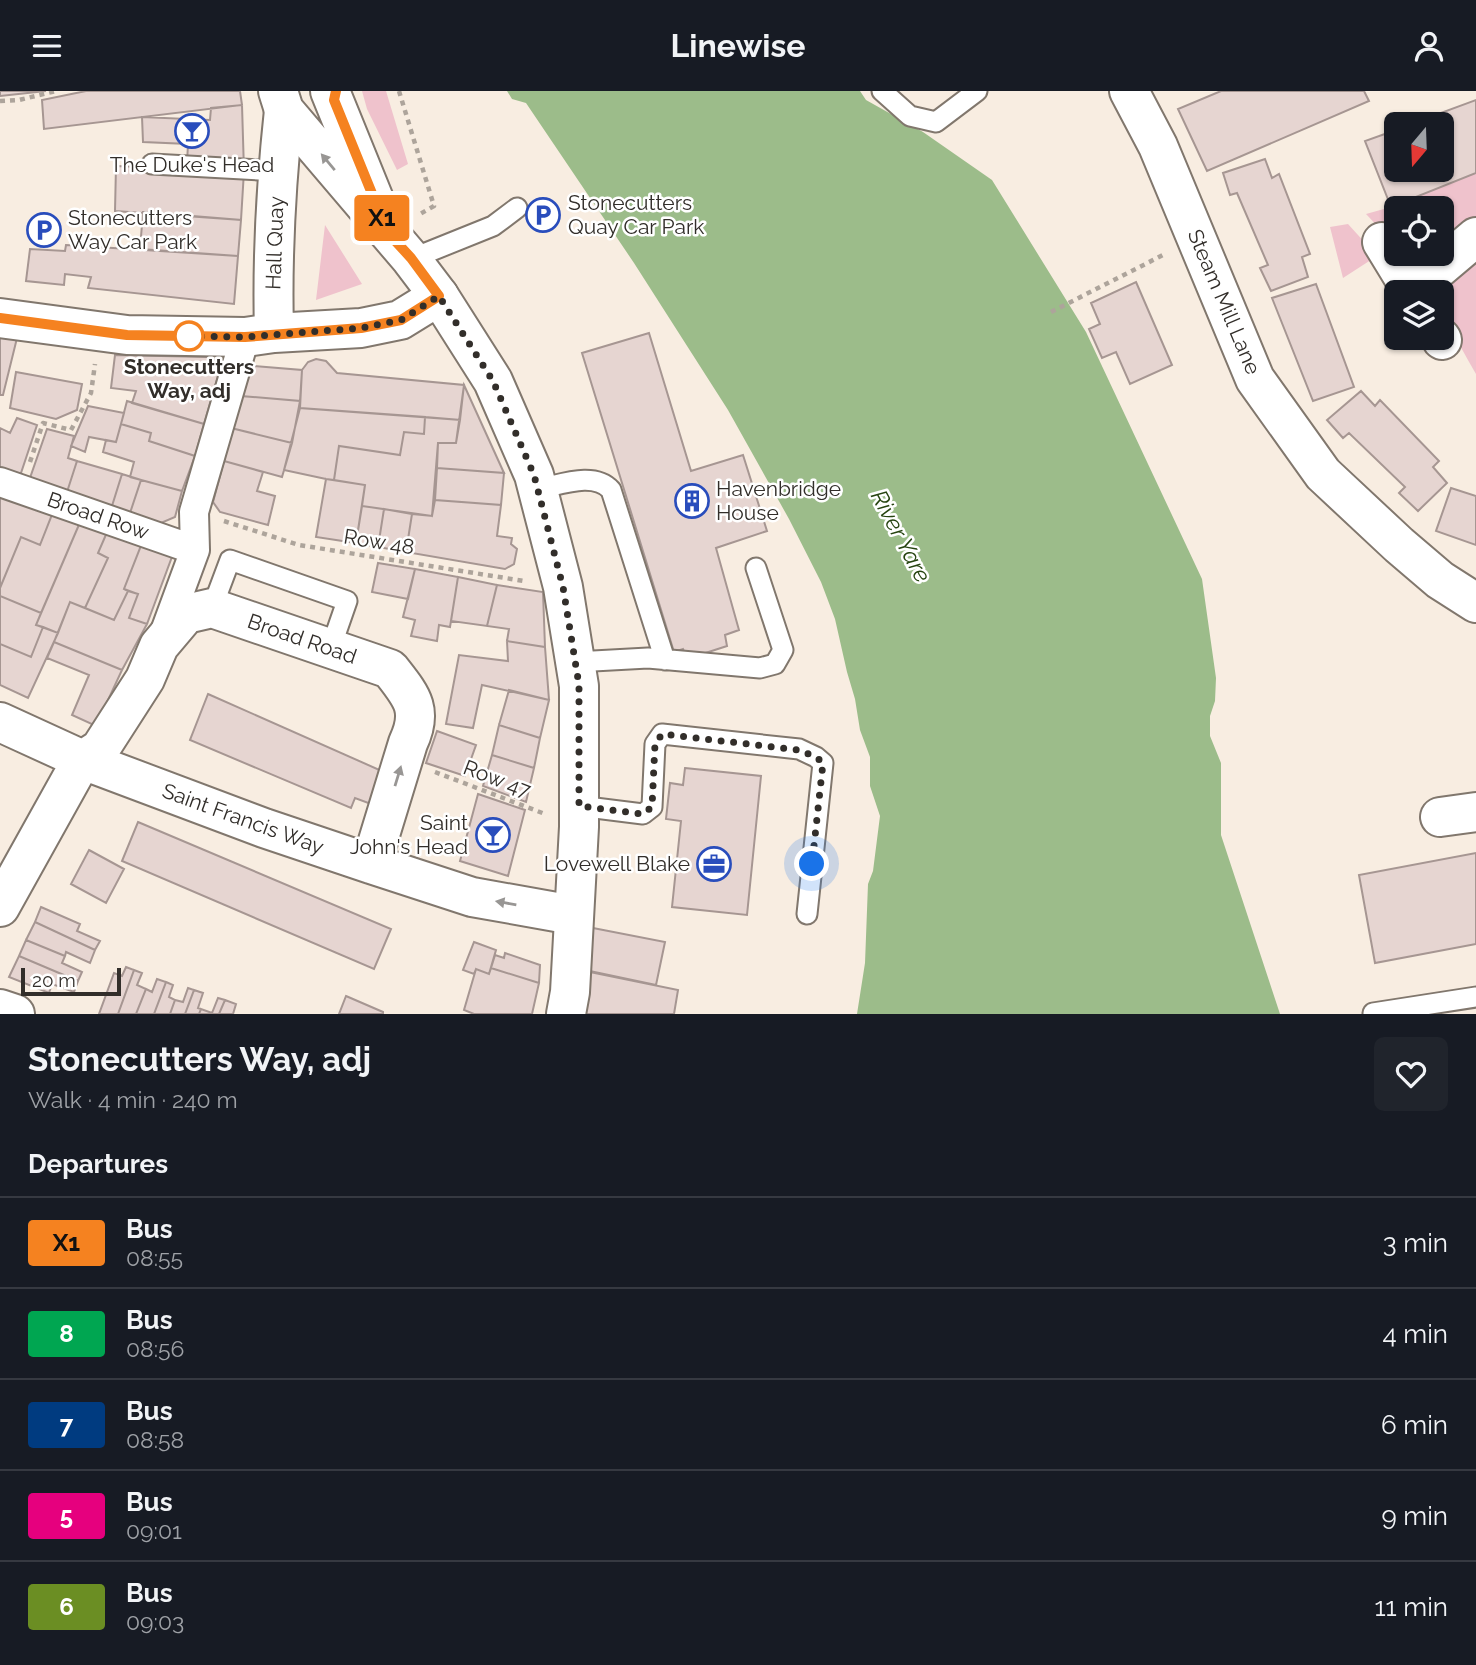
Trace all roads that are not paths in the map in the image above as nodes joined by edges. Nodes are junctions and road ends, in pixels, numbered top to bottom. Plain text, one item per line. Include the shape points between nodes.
1 (882, 91) edge
2 (977, 91) edge
3 (1129, 91) edge
4 (333, 94) edge
5 (281, 101) edge
6 (152, 164) dead end
7 (277, 171) junction
8 (517, 208) dead end
9 (1476, 237) edge
10 (1382, 242) dead end
11 (400, 246) junction
12 (1405, 280) edge
13 (1426, 280) edge
14 (439, 296) junction
15 (0, 318) edge
16 (260, 335) junction
17 (10, 486) edge
18 (538, 489) junction
19 (195, 550) junction
20 (756, 568) dead end
21 (1476, 603) edge
22 (212, 608) junction
23 (159, 646) junction
24 (330, 650) junction
25 (665, 660) junction
26 (575, 662) junction
27 (0, 722) edge
28 (83, 760) junction
29 (579, 816) junction
30 (371, 864) junction
31 (0, 907) edge
32 (807, 914) dead end
33 (573, 915) junction
34 (1476, 997) edge
35 (0, 1009) edge
36 (1373, 1013) edge
37 (15, 1014) edge
38 (566, 1014) edge

1 - 2 lane via 909,116 936,122
3 - 21 street, Steam Mill Lane via 1158,146 1255,379 1323,474 1440,580
4 - 11 street, Hall Quay
5 - 7 street, Hall Quay
11 -> 5 street, Hall Quay
6 - 7 lane
7 - 16 street, Hall Quay via 273,293
8 - 11 lane via 493,226
9 - 13 street
10 - 12 street
11 - 14 street, Hall Quay
14 - 16 street via 401,320 361,328
14 - 18 street, Hall Quay via 493,381
15 - 16 street via 127,335
16 - 19 street via 194,512
17 - 19 street, Broad Row
18 - 25 lane via 591,479 604,482 611,490
18 - 26 street, Hall Quay via 563,587
19 - 23 street
20 - 25 lane via 783,650 775,664 760,668
22 - 23 street via 186,614
22 - 24 street, Broad Road
22 - 24 lane via 230,560 347,601
23 - 28 street via 145,679 100,749
30 -> 24 street, Broad Road via 416,725 416,707 390,669
25 - 26 lane
26 - 29 street, Hall Quay
27 - 28 street, Saint Francis Way
28 - 30 street, Saint Francis Way
28 - 31 street
29 - 32 lane via 643,814 652,807 655,744 662,734 799,750 816,757 823,763
29 - 33 street, Hall Quay
33 -> 30 street, Saint Francis Way via 472,897
33 - 38 street, Hall Quay
34 - 36 lane
35 - 37 street

